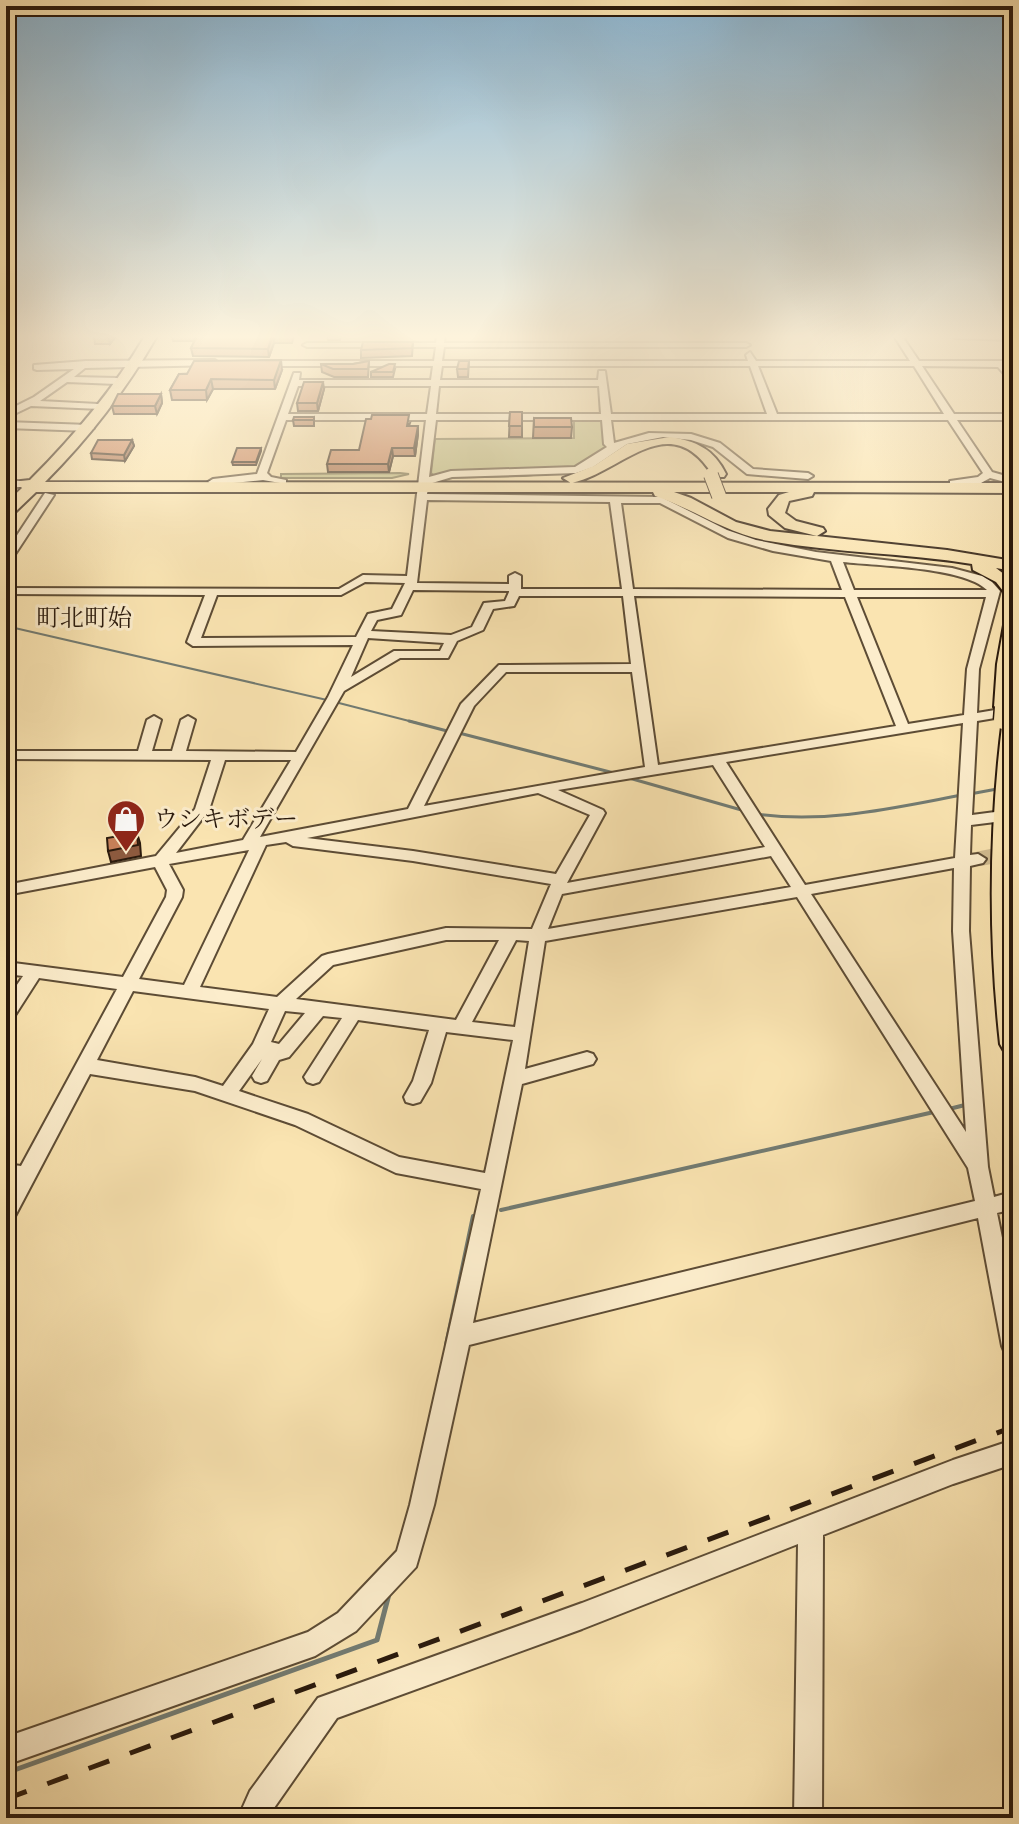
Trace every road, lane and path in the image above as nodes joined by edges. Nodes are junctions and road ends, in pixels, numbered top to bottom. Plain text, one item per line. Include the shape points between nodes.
1 (32, 421) edge
2 (89, 421) edge
3 (90, 421) edge
4 (282, 421) edge
5 (430, 421) edge
6 (607, 421) edge
7 (955, 421) edge
8 (6, 425) edge
9 (23, 427) junction
10 (85, 428) junction
11 (6, 438) edge
12 (614, 448) junction
13 (263, 474) junction
14 (988, 474) junction
15 (808, 476) dead end
16 (710, 477) junction
17 (213, 482) junction
18 (282, 482) junction
19 (465, 482) junction
20 (6, 484) edge
21 (32, 484) junction
22 (1013, 484) edge
23 (952, 485) junction
24 (422, 489) junction
25 (619, 492) junction
26 (49, 495) dead end
27 (6, 502) edge
28 (6, 512) edge
29 (847, 540) junction
30 (921, 549) junction
31 (1013, 550) edge
32 (835, 557) junction
33 (6, 560) edge
34 (1013, 564) edge
35 (411, 583) junction
36 (515, 585) junction
37 (6, 591) edge
38 (212, 592) junction
39 (628, 592) junction
40 (1013, 592) edge
41 (849, 593) junction
42 (991, 594) junction
43 (1013, 625) edge
44 (361, 638) junction
45 (452, 639) junction
46 (639, 668) junction
47 (334, 697) junction
48 (1009, 715) edge
49 (969, 718) junction
50 (154, 720) dead end
51 (188, 720) dead end
52 (903, 728) junction
53 (6, 755) edge
54 (144, 755) junction
55 (178, 755) junction
56 (219, 756) junction
57 (300, 756) junction
58 (716, 758) junction
59 (652, 769) junction
60 (541, 788) junction
61 (1000, 808) junction
62 (413, 813) junction
63 (965, 821) junction
64 (287, 838) junction
65 (254, 844) junction
66 (776, 850) junction
67 (970, 860) junction
68 (160, 862) junction
69 (558, 885) junction
70 (6, 890) edge
71 (804, 892) junction
72 (538, 934) junction
73 (510, 936) junction
74 (6, 968) edge
75 (35, 971) junction
76 (130, 984) junction
77 (189, 993) junction
78 (279, 1005) junction
79 (318, 1009) junction
80 (354, 1013) junction
81 (6, 1015) edge
82 (439, 1026) junction
83 (460, 1028) junction
84 (523, 1035) junction
85 (1013, 1044) edge
86 (267, 1050) junction
87 (587, 1059) dead end
88 (87, 1066) junction
89 (261, 1076) dead end
90 (313, 1077) dead end
91 (513, 1079) junction
92 (226, 1096) junction
93 (413, 1097) dead end
94 (978, 1167) junction
95 (6, 1172) edge
96 (28, 1175) junction
97 (492, 1183) junction
98 (1008, 1202) dead end
99 (987, 1207) junction
100 (6, 1214) edge
101 (460, 1337) junction
102 (1013, 1346) edge
103 (1013, 1452) edge
104 (811, 1528) junction
105 (6, 1751) edge
106 (252, 1818) edge
107 (808, 1818) edge

1 - 9 street
2 - 10 highway
3 - 10 highway
4 - 13 street
5 - 24 street
6 - 12 street
7 - 14 street
8 - 9 street
9 - 10 street
9 - 11 street
10 - 21 highway
12 - 15 street via 642,437 687,437 719,447 751,472
12 - 24 street via 586,468 451,474
13 - 17 street via 255,480
13 - 18 street
14 - 22 street
14 - 23 street
16 - 16 highway via 693,451 643,448 630,456 633,468 677,481
16 - 19 highway
16 - 19 highway via 714,460 704,451 664,442 632,447 585,476
16 - 23 highway
16 - 29 highway, bridge via 739,512 762,524
17 - 18 highway
17 - 21 highway
18 - 24 highway
19 - 24 highway
20 - 21 street
21 - 24 highway
21 - 27 highway
21 - 28 highway
22 - 23 highway
23 - 25 highway
23 - 29 highway via 799,494 779,503 777,515 791,525
24 - 25 highway
24 - 35 street
25 - 29 highway via 668,495 752,533
25 - 32 street via 687,510 732,536
25 - 39 street
26 - 33 street
29 - 30 highway
30 - 31 highway
30 - 34 highway
30 - 40 highway via 978,566 1002,578
32 - 41 street
32 - 42 street via 968,574 991,586
35 - 36 street
35 - 38 street via 363,578 341,592
35 - 44 street via 397,612 372,617
36 - 39 street
36 - 45 street via 510,604 488,606 476,633
37 - 38 street
38 - 44 street via 193,642
39 - 41 street
39 - 46 street
41 - 42 street
41 - 52 street
42 - 49 street via 973,669
43 - 48 highway via 1006,664
44 - 45 street
44 - 47 street
45 - 47 street via 444,655 398,654
46 - 59 street
46 - 62 street via 503,668 468,704
47 - 57 street
48 - 49 street
48 - 61 highway
49 - 52 street
49 - 63 street
50 - 54 street
51 - 55 street
52 - 58 street
53 - 54 street
54 - 55 street
55 - 56 street
56 - 57 street
56 - 68 street via 202,810
57 - 65 street
58 - 59 street
58 - 66 street
59 - 60 street
60 - 62 street
60 - 69 street via 598,813
61 - 63 street
61 - 85 highway
62 - 64 street
63 - 67 street
64 - 65 street
64 - 69 street
65 - 68 street
65 - 77 street
66 - 69 street
66 - 71 street
67 - 71 street
67 - 94 street via 965,1014
68 - 70 street
68 - 76 street via 174,897
69 - 72 street
71 - 72 street
71 - 94 street
72 - 73 street
72 - 84 street
73 - 78 street via 446,934 328,960
73 - 83 street
74 - 75 street
75 - 76 street
75 - 81 street
76 - 77 street
76 - 88 street
77 - 78 street
78 - 79 street
78 - 86 street
79 - 80 street
79 - 86 street via 283,1052
80 - 82 street
80 - 90 street
82 - 83 street
82 - 93 street
83 - 84 street
84 - 91 street
86 - 89 street
86 - 92 street
87 - 91 street
88 - 92 street via 180,1080
88 - 96 street
91 - 97 street
92 - 97 street via 301,1119 396,1165
94 - 99 street
95 - 96 street
96 - 100 street
97 - 101 street
98 - 99 street
99 - 101 street
99 - 102 street
101 - 105 street via 407,1558 347,1622 315,1643
103 - 104 street
104 - 106 street via 328,1708
104 - 107 street

